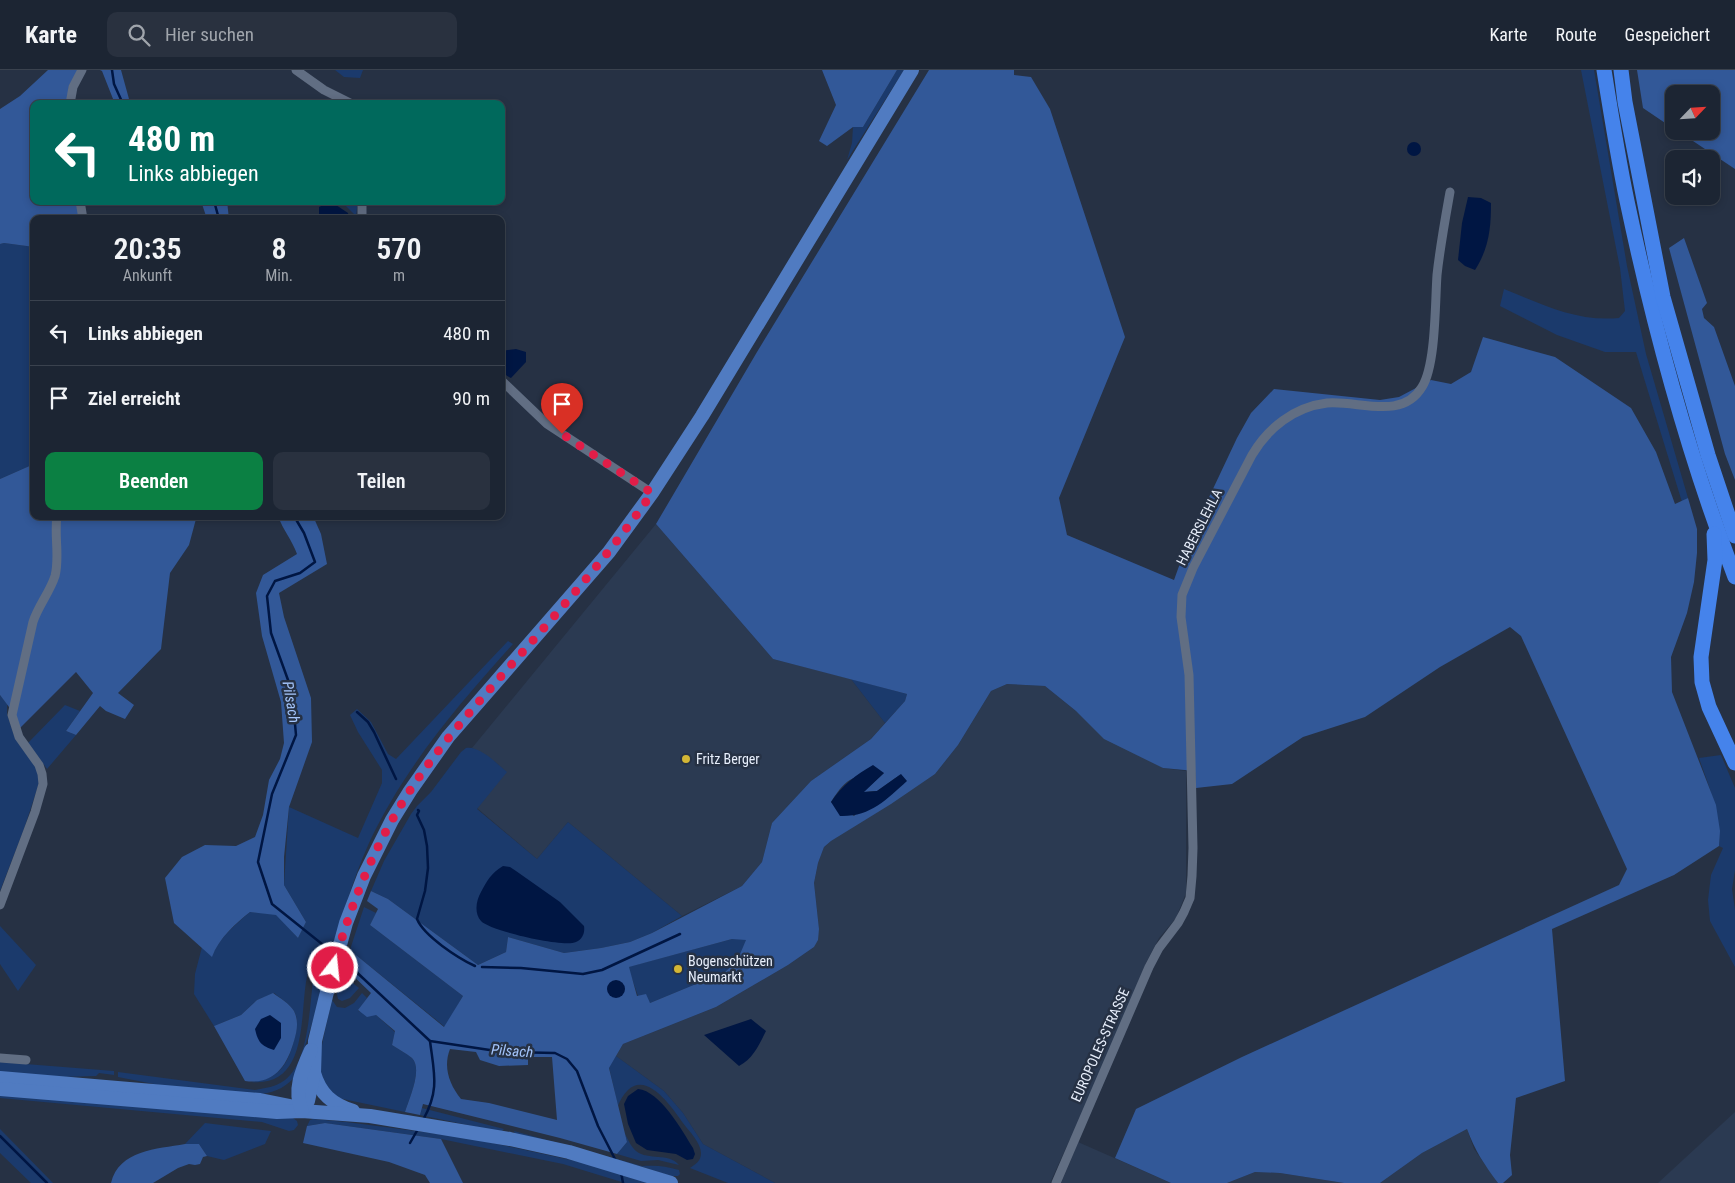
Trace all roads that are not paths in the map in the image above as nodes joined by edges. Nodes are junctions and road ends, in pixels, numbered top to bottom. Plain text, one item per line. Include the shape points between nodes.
1 (82, 70) edge
2 (296, 70) edge
3 (912, 70) edge
4 (1604, 70) edge
5 (1621, 70) edge
6 (71, 100) edge
7 (344, 100) edge
8 (1450, 192) dead end
9 (505, 384) edge
10 (652, 493) junction
11 (1713, 517) junction
12 (57, 520) edge
13 (1735, 536) edge
14 (1735, 577) edge
15 (1735, 762) edge
16 (0, 905) edge
17 (1178, 923) joint
18 (315, 1041) junction
19 (0, 1058) edge
20 (26, 1060) dead end
21 (314, 1073) junction
22 (0, 1078) edge
23 (300, 1080) junction
24 (0, 1089) edge
25 (260, 1100) junction
26 (302, 1111) junction
27 (370, 1116) junction
28 (671, 1183) edge
29 (1056, 1183) edge

1 - 6 street
2 - 7 street
3 - 10 main road
4 - 11 highway via 1626,199 1649,301 1690,450
5 - 13 highway via 1663,297
8 - 17 street, HABERSLEHLA via 1440,245 1430,364 1419,391 1393,406 1338,403 1310,407 1298,411 1270,430 1252,455 1186,584 1181,617 1189,675 1193,848 1190,898
9 - 10 street via 548,424
10 - 18 main road via 609,552 461,721 410,791 378,846 355,898
11 - 14 highway
11 - 15 highway via 1715,560 1702,643 1702,682 1709,707
12 - 16 street via 54,577 36,612 12,715 19,737 39,765 43,784
17 - 29 street, EUROPOLES-STRASSE via 1158,948 1149,967
18 - 21 main road
18 - 23 main road
19 - 20 street
21 - 26 main road via 308,1101
21 - 27 main road via 318,1086 328,1099
22 - 25 main road
23 - 25 main road via 284,1093
23 - 26 main road via 298,1098
24 - 26 main road via 277,1112
25 - 26 main road
26 - 27 main road
27 - 28 main road via 540,1146

